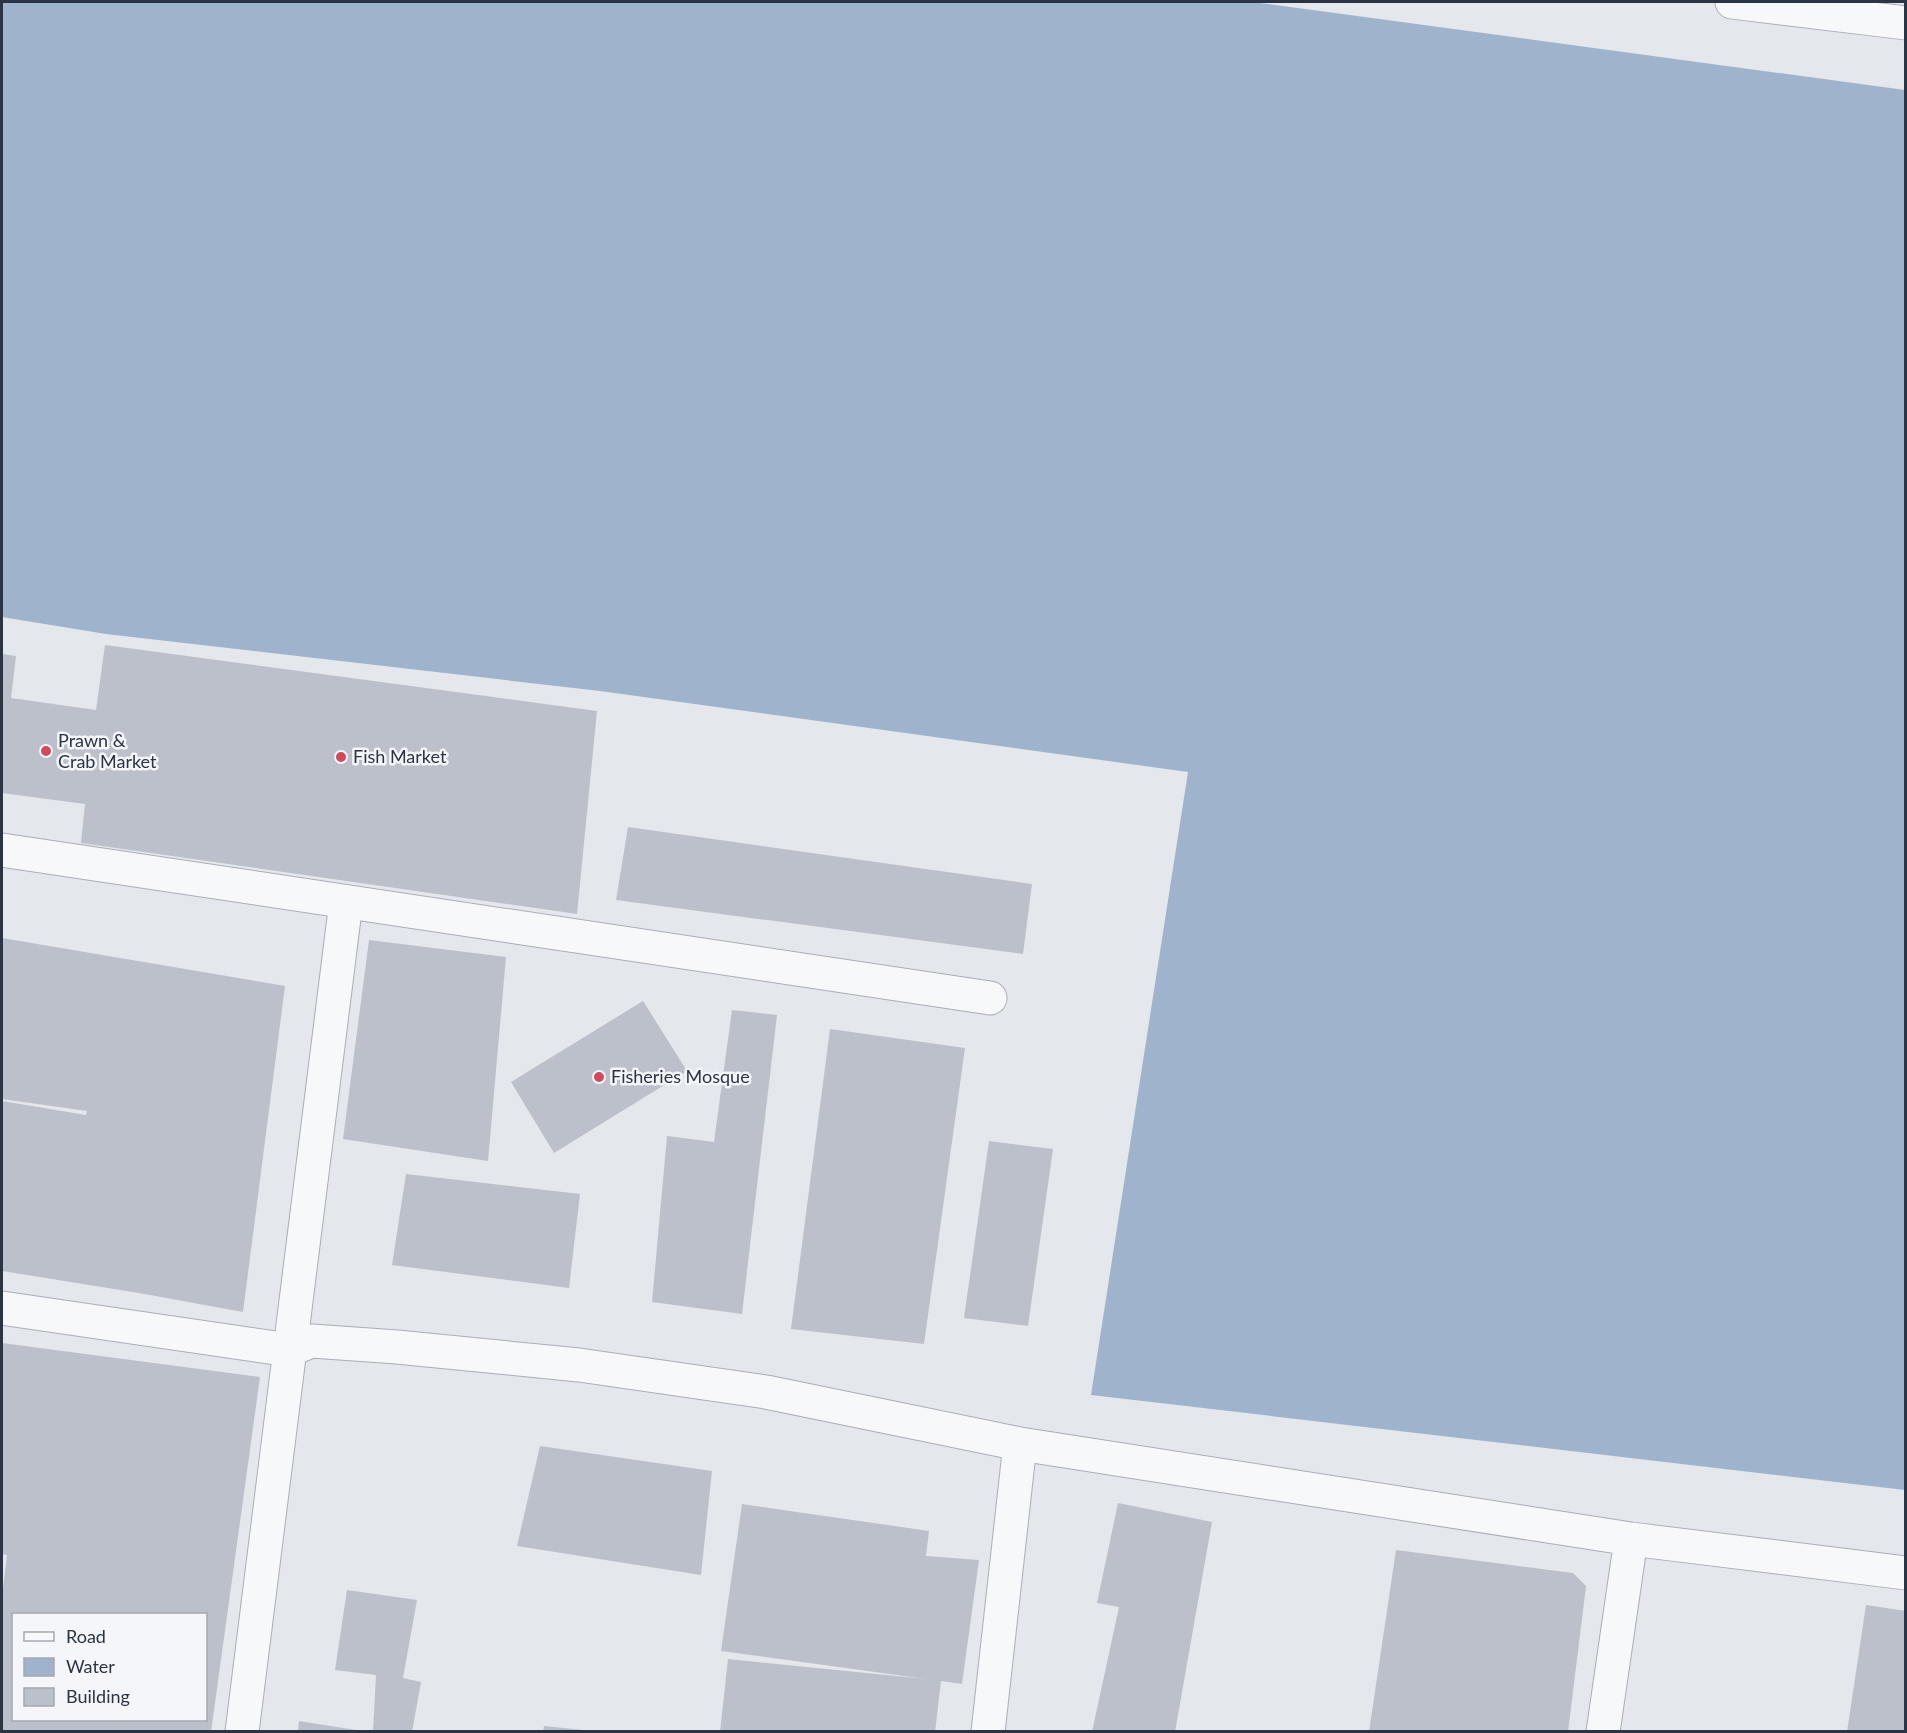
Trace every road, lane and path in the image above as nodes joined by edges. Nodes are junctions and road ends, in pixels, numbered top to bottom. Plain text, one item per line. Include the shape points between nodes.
1 (1732, 2) edge
2 (1905, 23) edge
3 (2, 850) edge
4 (346, 902) junction
5 (990, 998) dead end
6 (2, 1308) edge
7 (289, 1350) junction
8 (1020, 1444) junction
9 (1630, 1539) junction
10 (1905, 1573) edge
11 (242, 1731) edge
12 (988, 1731) edge
13 (1603, 1731) edge

1 - 2 street
3 - 4 street
4 - 5 street
4 - 7 street
6 - 7 street
7 - 8 street via 312,1341 579,1365 766,1392
7 - 11 street
8 - 9 street
8 - 12 street
9 - 10 street
9 - 13 street

